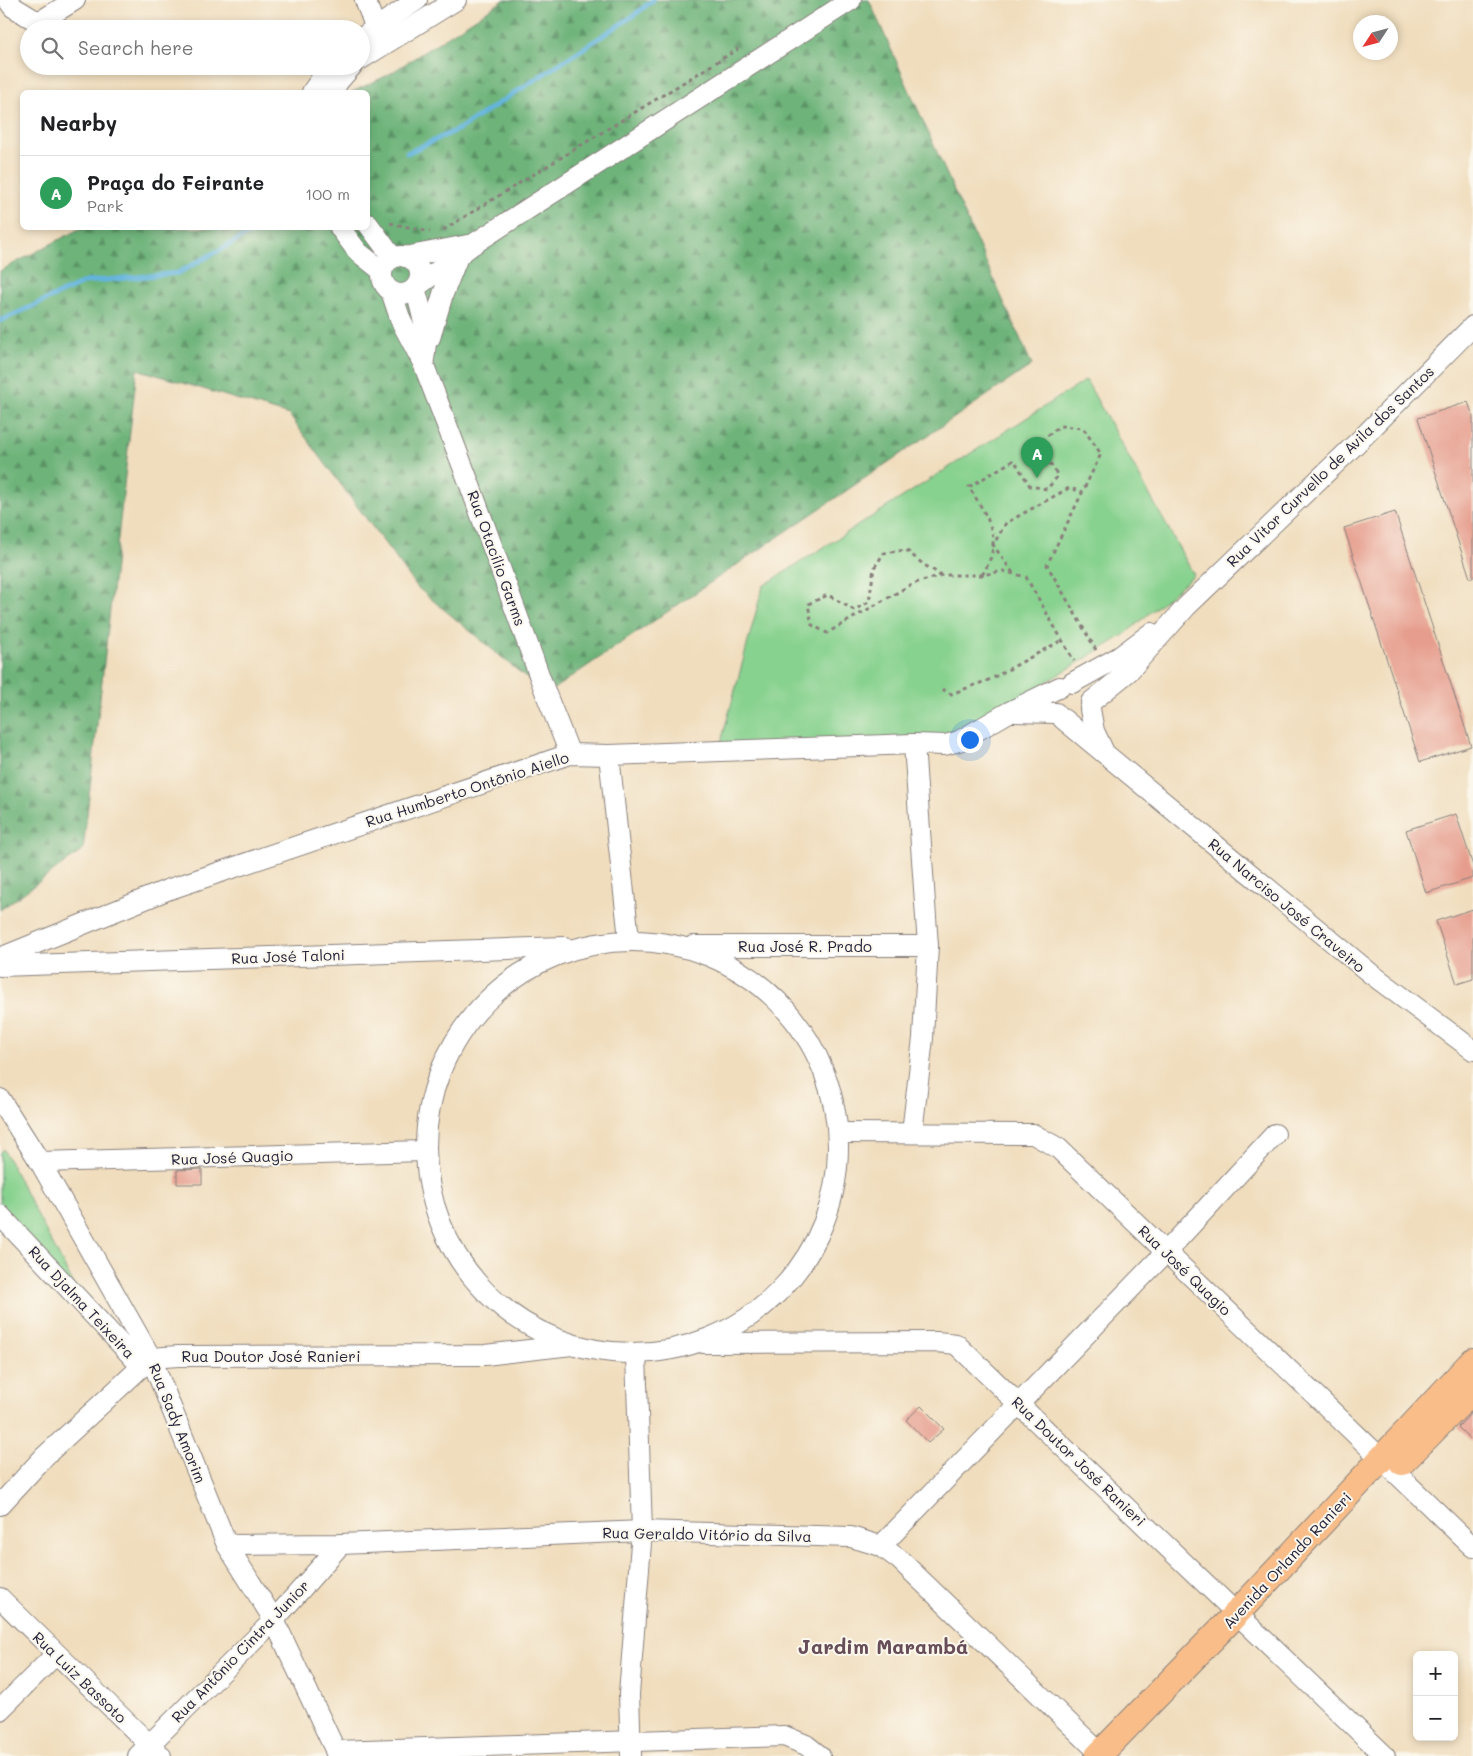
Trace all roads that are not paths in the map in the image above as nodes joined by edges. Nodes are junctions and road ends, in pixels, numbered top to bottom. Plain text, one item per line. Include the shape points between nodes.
1 (75, 0) edge
2 (365, 0) edge
3 (418, 0) edge
4 (456, 0) edge
5 (851, 0) edge
6 (7, 8) edge
7 (34, 20) edge
8 (40, 20) edge
9 (366, 20) edge
10 (370, 42) edge
11 (370, 43) edge
12 (324, 75) edge
13 (344, 75) edge
14 (313, 90) edge
15 (334, 90) edge
16 (376, 223) edge
17 (342, 230) edge
18 (465, 250) junction
19 (393, 262) junction
20 (415, 288) junction
21 (391, 291) junction
22 (1473, 326) edge
23 (425, 356) junction
24 (1187, 606) junction
25 (1066, 685) junction
26 (1091, 705) junction
27 (1009, 712) junction
28 (1060, 716) junction
29 (914, 744) junction
30 (570, 754) junction
31 (1105, 754) junction
32 (609, 755) junction
33 (629, 939) junction
34 (681, 946) junction
35 (928, 946) junction
36 (575, 947) junction
37 (0, 958) edge
38 (0, 966) edge
39 (1473, 1050) edge
40 (3, 1113) edge
41 (838, 1133) junction
42 (912, 1133) junction
43 (1275, 1134) dead end
44 (424, 1152) junction
45 (40, 1162) junction
46 (0, 1215) edge
47 (1166, 1252) junction
48 (701, 1343) junction
49 (572, 1345) junction
50 (636, 1355) junction
51 (1473, 1361) edge
52 (147, 1362) junction
53 (1473, 1390) edge
54 (1020, 1404) junction
55 (1387, 1465) junction
56 (0, 1505) edge
57 (642, 1531) junction
58 (340, 1544) junction
59 (226, 1545) junction
60 (881, 1546) junction
61 (1473, 1547) edge
62 (0, 1598) edge
63 (274, 1620) junction
64 (1243, 1620) junction
65 (56, 1654) junction
66 (0, 1710) edge
67 (630, 1748) edge
68 (149, 1752) edge
69 (336, 1753) edge
70 (1106, 1755) edge
71 (820, 1756) edge
72 (1385, 1756) edge

1 - 8 street
2 - 9 street
3 - 10 street
4 - 11 street
5 - 18 street
6 - 7 street
12 - 14 street
13 - 15 street
16 - 19 street
17 - 19 street via 358,252
18 - 19 street
18 - 20 street
18 - 23 street via 443,294
19 - 20 street via 415,262 419,279
19 - 21 street via 383,282
20 - 21 street via 402,294
20 - 23 street, Rua Otacílio Garms via 423,314
21 - 23 street, Rua Otacílio Garms via 400,321
22 - 24 street, Rua Vitor Curvello de Avila dos Santos
23 - 30 street, Rua Otacílio Garms
24 - 25 street, Rua Vitor Curvello de Avila dos Santos via 1119,657
24 - 26 street, Rua Vitor Curvello de Avila dos Santos via 1128,672
25 - 26 street via 1081,686 1088,692
25 - 27 street
25 - 28 street via 1054,695 1053,704
26 - 28 street via 1084,717 1074,721
26 - 31 street, Rua Narciso José Craveiro via 1094,731
27 - 28 street
27 - 29 street, Rua Humberto Ontõnio Aiello via 959,741 945,745
28 - 31 street, Rua Narciso José Craveiro
29 - 32 street, Rua Humberto Ontõnio Aiello
29 - 35 street
30 - 32 street, Rua Humberto Ontõnio Aiello
30 - 37 street, Rua Humberto Ontõnio Aiello via 167,890
31 - 39 street, Rua Narciso José Craveiro via 1370,973
32 - 33 street
33 - 34 street
33 - 36 street
34 - 35 street, Rua José R. Prado
34 - 41 street via 730,965 772,995 784,1008 806,1035 828,1082
35 - 42 street via 923,1038
36 - 38 street, Rua José Taloni
36 - 44 street via 514,976 465,1023 434,1084
40 - 45 street, Rua Sady Amorim
41 - 42 street, Rua José Quagio
41 - 48 street via 832,1200 805,1262 760,1311
42 - 47 street, Rua José Quagio via 1033,1134 1058,1148
43 - 47 street
44 - 45 street, Rua José Quagio
44 - 49 street via 436,1215 467,1272 514,1317
45 - 52 street, Rua Sady Amorim
46 - 52 street, Rua Djalma Teixeira
47 - 54 street
47 - 55 street, Rua José Quagio
48 - 50 street
48 - 54 street, Rua Doutor José Ranieri via 956,1344
49 - 50 street
49 - 52 street, Rua Doutor José Ranieri via 485,1355 178,1356
50 - 57 street
51 - 55 main road, Avenida Orlando Ranieri
52 - 56 street via 45,1456
52 - 59 street, Rua Sady Amorim
53 - 55 main road, Avenida Orlando Ranieri
54 - 60 street
54 - 64 street, Rua Doutor José Ranieri
55 - 61 street, Rua José Quagio
55 - 64 main road, Avenida Orlando Ranieri
57 - 58 street, Rua Geraldo Vitório da Silva
57 - 60 street, Rua Geraldo Vitório da Silva via 851,1537
57 - 67 street via 629,1694
58 - 59 street, Rua Geraldo Vitório da Silva
58 - 63 street, Rua Antônio Cintra Junior
59 - 63 street, Rua Sady Amorim
60 - 70 street, Rua Geraldo Vitório da Silva via 900,1560
62 - 65 street, Rua Luiz Bassoto
63 - 68 street, Rua Antônio Cintra Junior
63 - 69 street, Rua Sady Amorim
64 - 70 main road, Avenida Orlando Ranieri
64 - 72 street, Rua Doutor José Ranieri
65 - 66 street
65 - 68 street, Rua Luiz Bassoto
67 - 69 street
67 - 71 street via 784,1736 806,1745

